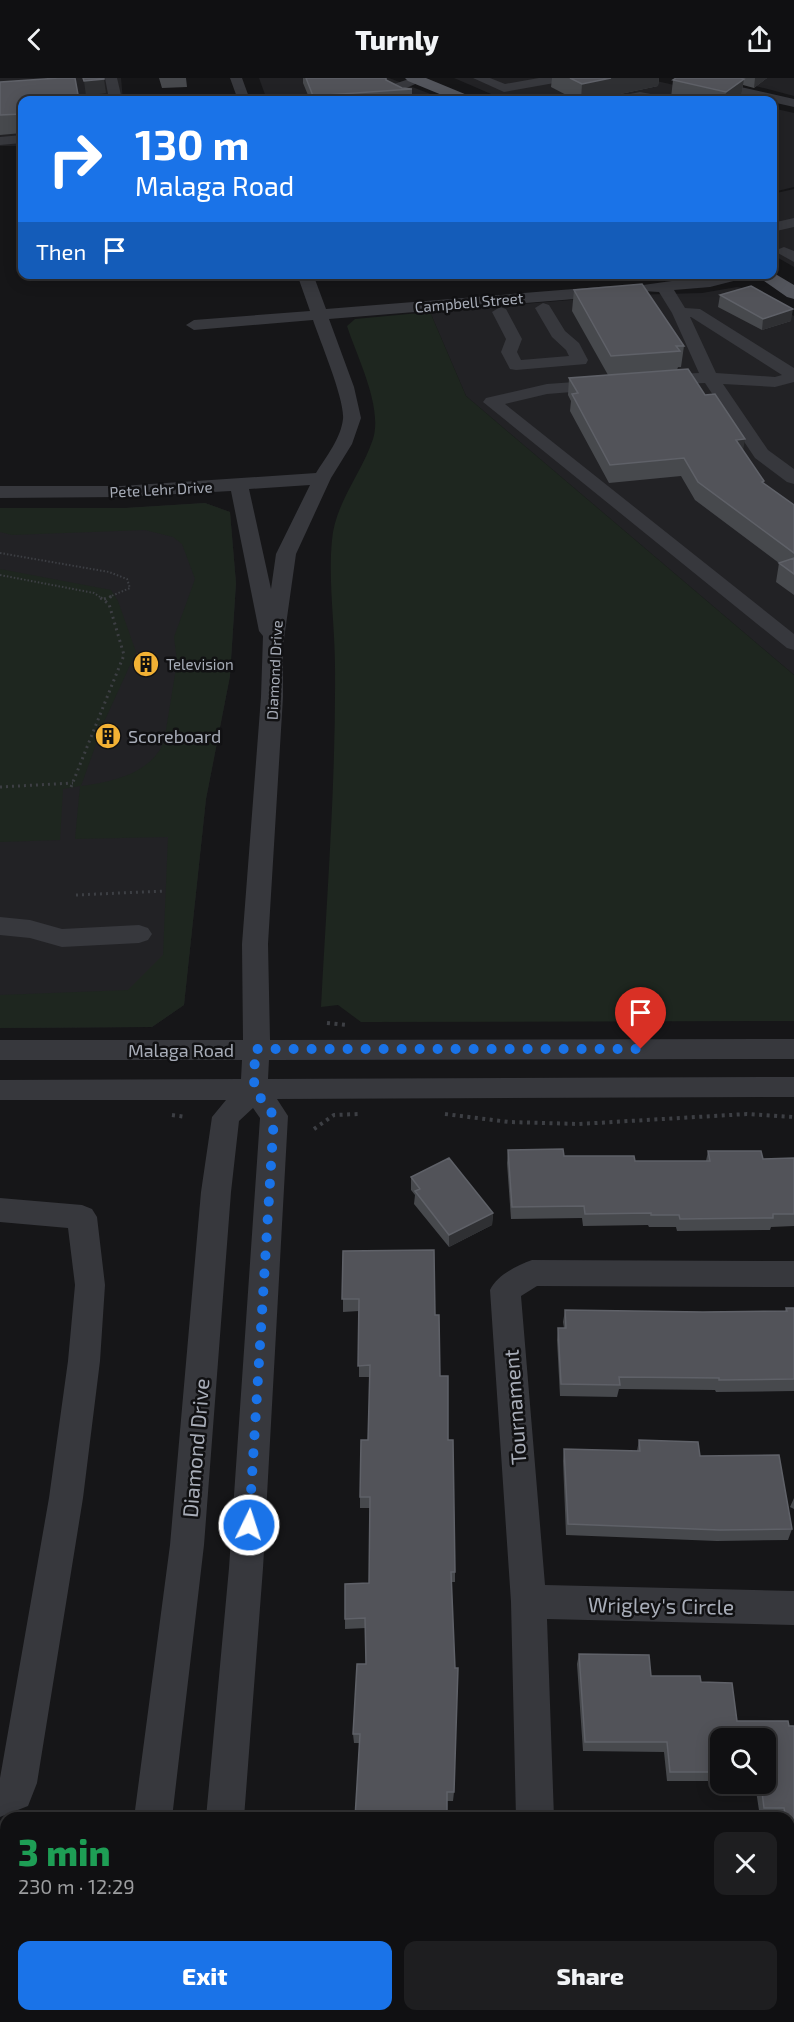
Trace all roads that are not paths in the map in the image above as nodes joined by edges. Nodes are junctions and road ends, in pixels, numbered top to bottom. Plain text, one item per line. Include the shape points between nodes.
1 (111, 78) edge
2 (236, 78) edge
3 (479, 78) edge
4 (560, 78) edge
5 (684, 78) edge
6 (416, 79) edge
7 (528, 81) edge
8 (787, 86) dead end
9 (485, 95) edge
10 (113, 96) edge
11 (243, 96) edge
12 (404, 96) edge
13 (500, 96) edge
14 (519, 96) edge
15 (763, 96) edge
16 (769, 96) edge
17 (777, 100) edge
18 (794, 104) edge
19 (18, 139) edge
20 (0, 141) edge
21 (794, 222) edge
22 (777, 227) edge
23 (307, 279) edge
24 (723, 279) edge
25 (771, 279) edge
26 (664, 287) junction
27 (794, 294) edge
28 (543, 308) dead end
29 (500, 312) dead end
30 (680, 313) junction
31 (320, 315) junction
32 (194, 325) dead end
33 (794, 376) edge
34 (710, 378) junction
35 (794, 477) edge
36 (322, 478) junction
37 (239, 485) junction
38 (0, 492) edge
39 (793, 642) edge
40 (272, 646) junction
41 (0, 926) edge
42 (139, 934) dead end
43 (255, 1049) junction
44 (794, 1049) edge
45 (0, 1050) edge
46 (794, 1087) edge
47 (254, 1089) junction
48 (0, 1090) edge
49 (0, 1210) edge
50 (794, 1274) edge
51 (529, 1602) junction
52 (794, 1608) edge
53 (0, 1798) edge
54 (154, 1812) edge
55 (226, 1812) edge
56 (535, 1812) edge

1 - 10 street
2 - 11 street
3 - 9 street
4 - 7 street
5 - 15 street
6 - 9 main road
6 - 12 street via 393,88
7 - 14 street via 540,91
8 - 16 street
9 - 13 street
17 - 18 street
19 - 20 street
21 - 22 street
23 - 31 street, Diamond Drive
24 - 26 street, Campbell Street
25 - 27 main road
26 - 30 street
26 - 31 street, Campbell Street
28 - 29 street via 580,360 516,365 509,352 514,339
30 - 33 street via 694,312
30 - 34 street
31 - 32 street, Campbell Street
31 - 36 street, Diamond Drive via 352,418 343,444
33 - 34 street via 775,382
34 - 35 street via 761,454
34 - 39 street via 547,389 492,402
36 - 37 street, Pete Lehr Drive
36 - 40 street, Diamond Drive via 286,554
37 - 38 street, Pete Lehr Drive via 97,493
37 - 40 street
40 - 43 street, Diamond Drive via 255,944
41 - 42 street via 62,938
43 - 44 street, Malaga Road
43 - 45 street, Malaga Road
43 - 47 street, Diamond Drive
46 - 47 street
47 - 48 street
47 - 54 street, Diamond Drive via 226,1117 216,1192 187,1545
47 - 55 street via 274,1116 244,1592
49 - 53 street via 82,1217 90,1285 66,1498 18,1783 15,1793
50 - 51 street, Tournament via 532,1273 506,1290
51 - 52 street, Wrigley's Circle
51 - 56 street, Tournament

